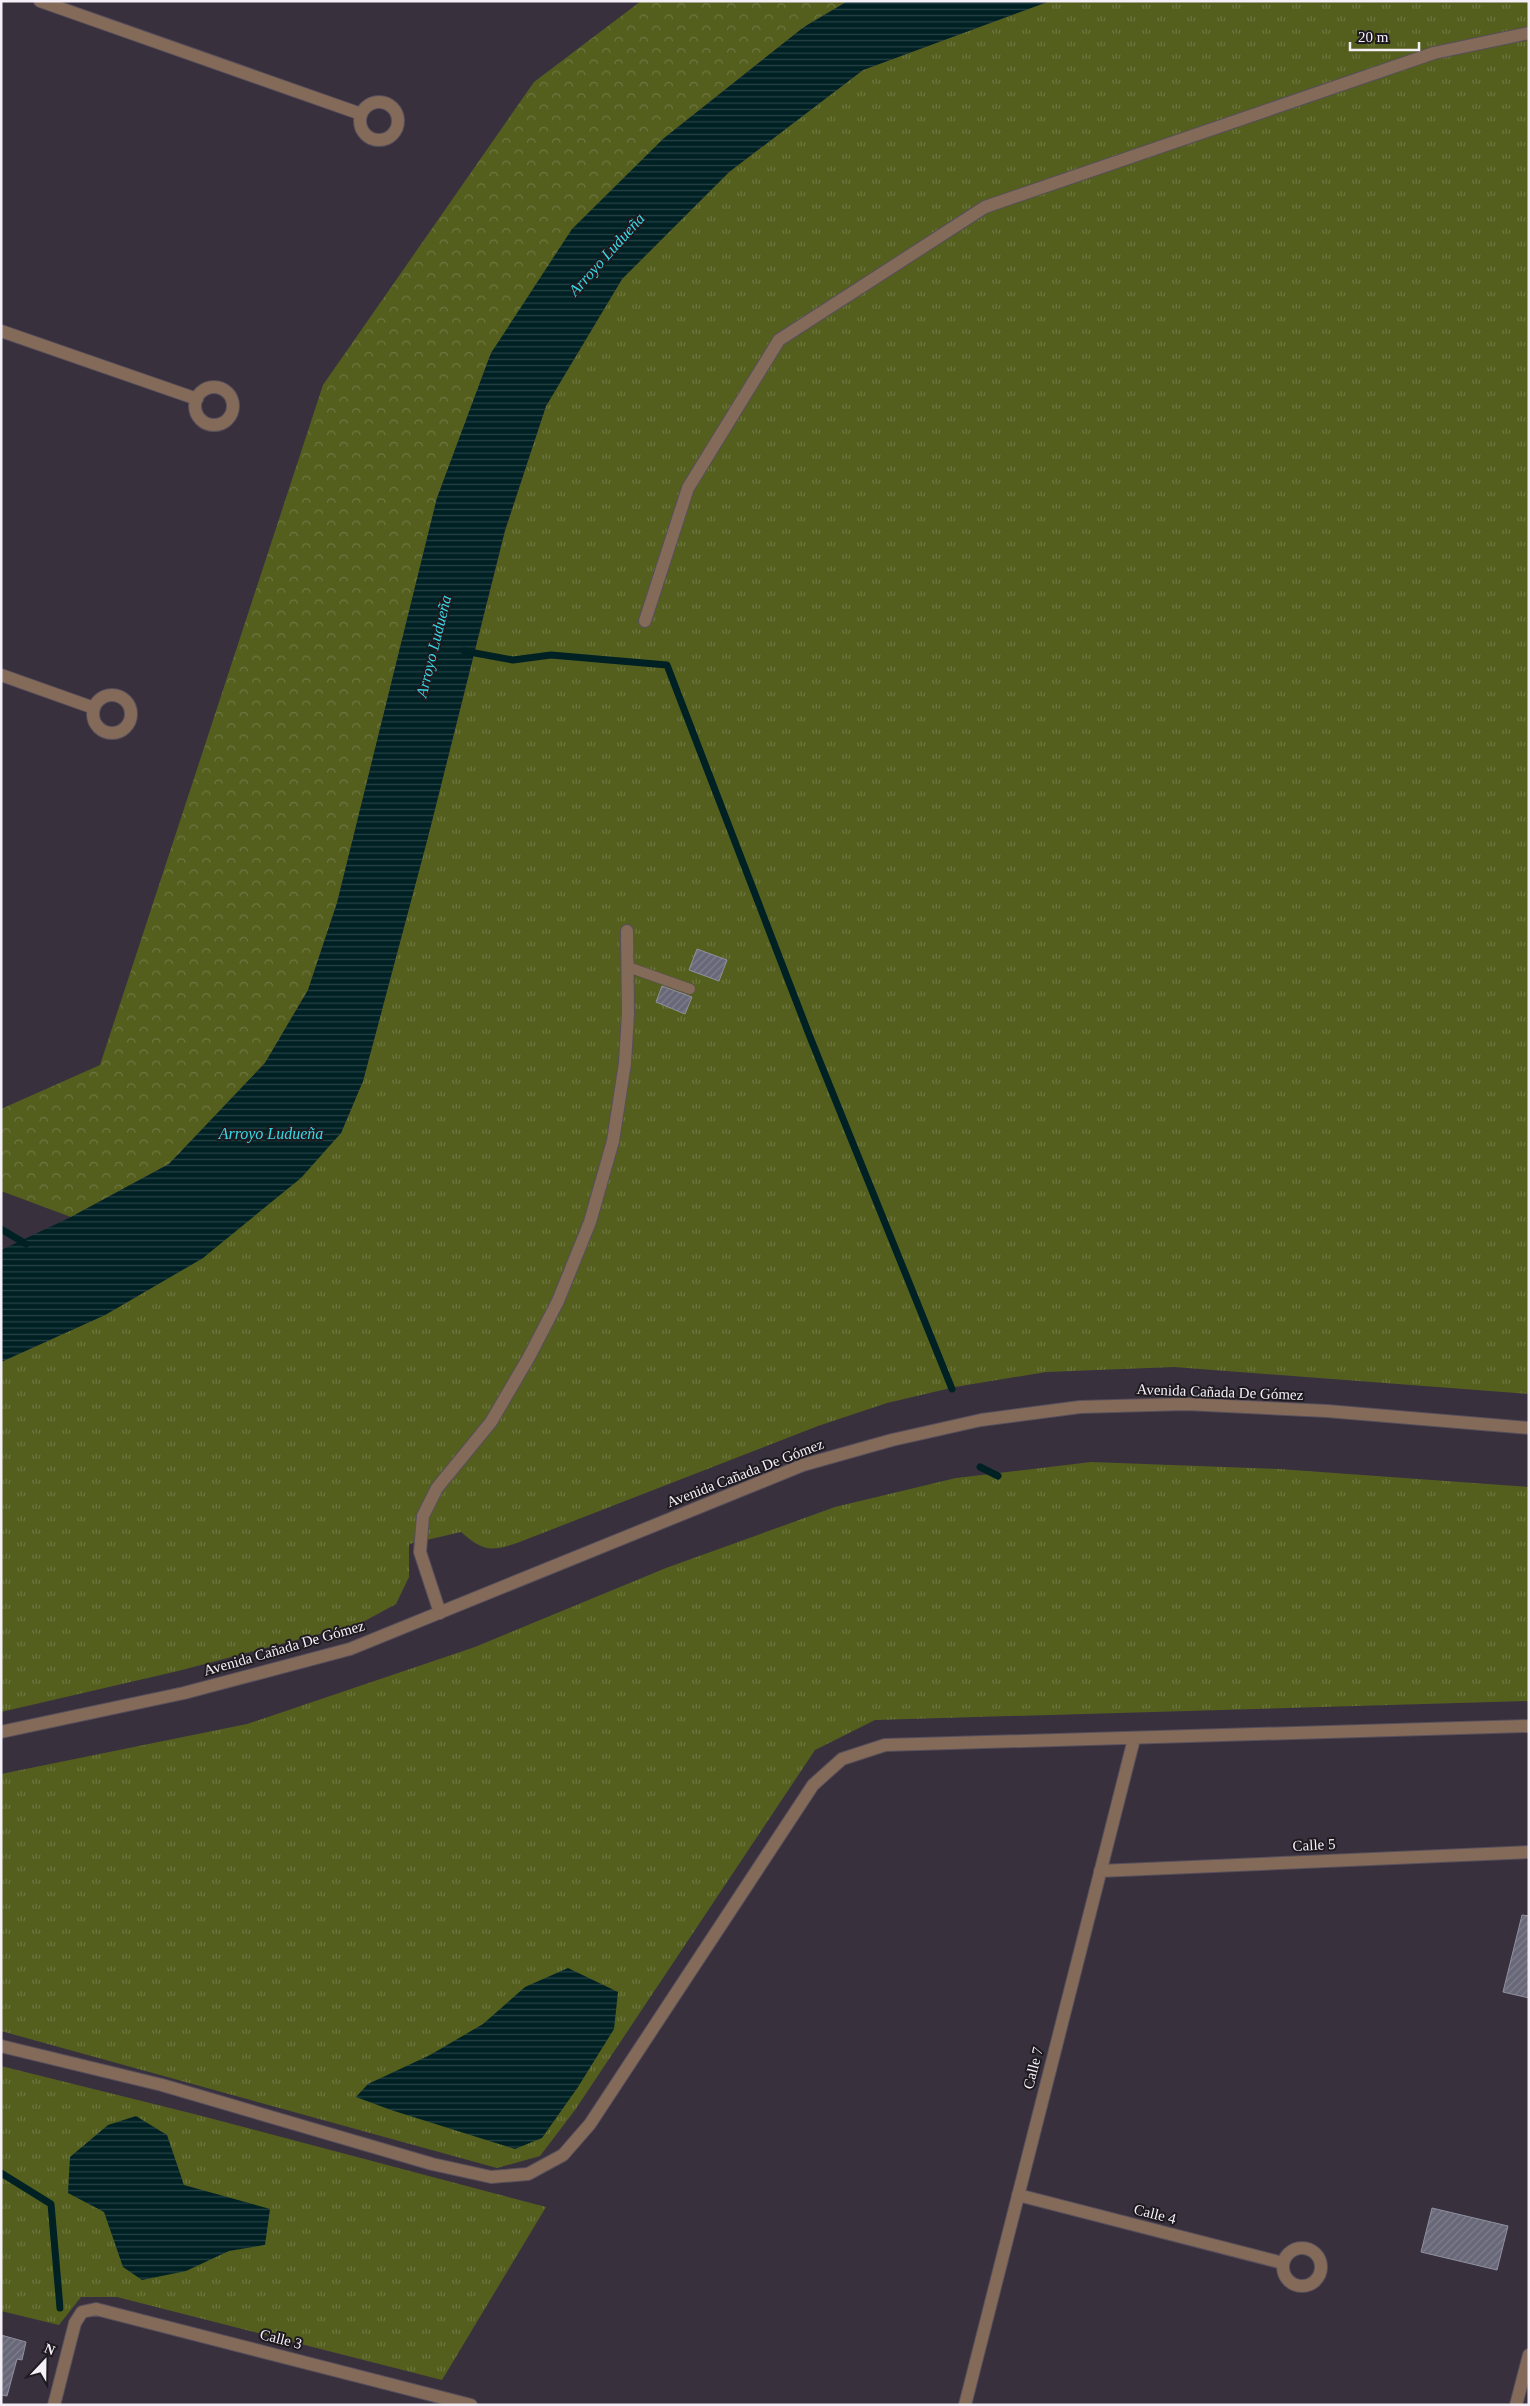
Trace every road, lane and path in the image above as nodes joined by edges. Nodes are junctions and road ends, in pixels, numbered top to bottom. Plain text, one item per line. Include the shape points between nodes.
1 (40, 1) edge
2 (1529, 33) edge
3 (361, 114) dead end
4 (1, 330) edge
5 (197, 399) dead end
6 (645, 621) dead end
7 (1, 675) edge
8 (94, 708) dead end
9 (627, 932) dead end
10 (628, 966) junction
11 (690, 989) dead end
12 (1529, 1428) edge
13 (440, 1612) junction
14 (1529, 1726) edge
15 (1, 1732) edge
16 (1134, 1740) junction
17 (1529, 1852) edge
18 (1100, 1871) junction
19 (1, 2046) edge
20 (1018, 2195) junction
21 (1283, 2264) dead end
22 (1529, 2356) edge
23 (54, 2405) edge
24 (471, 2405) edge
25 (965, 2405) edge
26 (1516, 2405) edge

1 - 3 street
2 - 6 street via 1434,53 985,207 779,340 688,488
4 - 5 street
7 - 8 street
9 - 10 street
10 - 11 lane
10 - 13 street via 625,1063 613,1142 590,1222 558,1301 529,1358 491,1422 437,1488 423,1516 420,1552
12 - 13 street, Avenida Cañada De Gómez via 1327,1411 1186,1404 1080,1407 981,1420 803,1465
13 - 15 street, Avenida Cañada De Gómez via 350,1649 184,1693
14 - 16 street
16 - 18 street, Calle 7
16 - 19 street via 885,1746 842,1759 813,1785 590,2124 563,2155 528,2174 491,2177 432,2164 162,2085
17 - 18 street, Calle 5
18 - 20 street, Calle 7
20 - 21 street, Calle 4
20 - 25 street, Calle 7
22 - 26 street
23 - 24 street, Calle 3 via 75,2323 82,2312 96,2310

